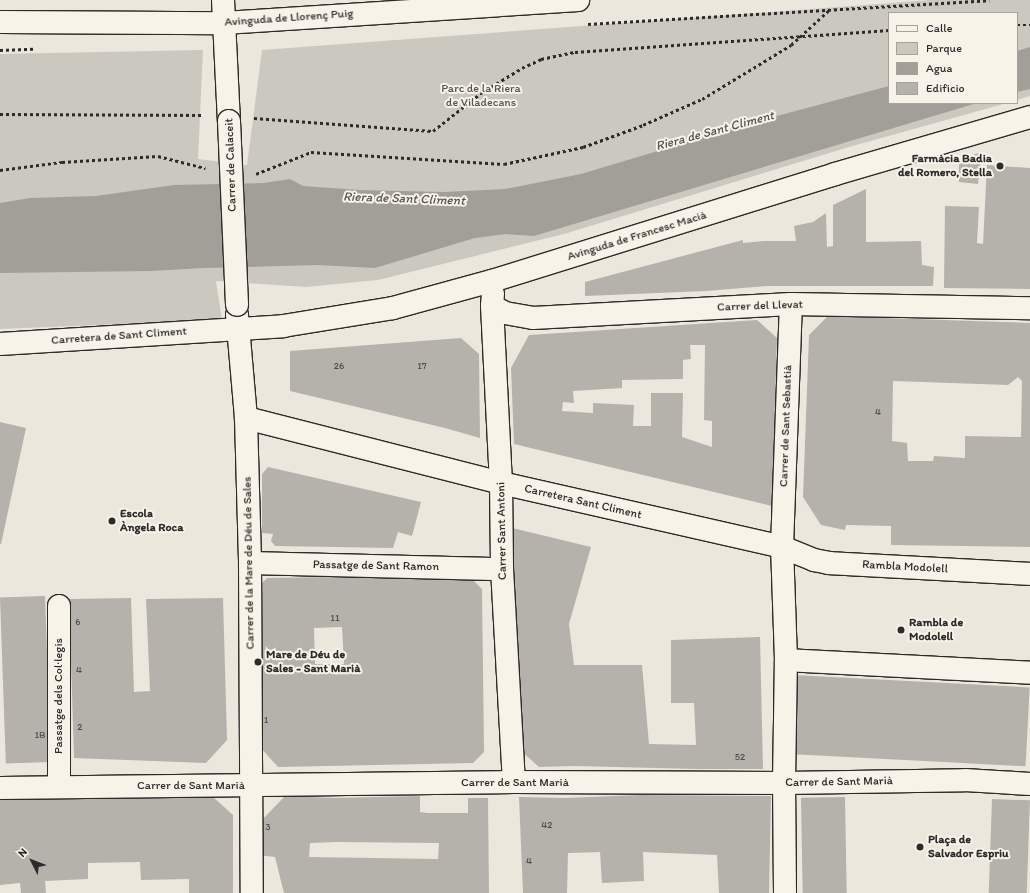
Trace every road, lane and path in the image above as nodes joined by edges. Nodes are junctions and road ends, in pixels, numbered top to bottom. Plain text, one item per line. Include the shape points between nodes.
1 (223, 0) edge
2 (578, 0) edge
3 (989, 0) edge
4 (830, 10) junction
5 (0, 22) edge
6 (224, 23) junction
7 (587, 24) dead end
8 (1030, 25) edge
9 (1018, 26) edge
10 (888, 30) edge
11 (799, 36) junction
12 (0, 114) edge
13 (1030, 117) edge
14 (228, 118) junction
15 (209, 169) dead end
16 (0, 170) edge
17 (253, 175) dead end
18 (492, 281) junction
19 (791, 304) junction
20 (492, 306) junction
21 (1030, 308) edge
22 (238, 329) junction
23 (0, 344) edge
24 (246, 418) junction
25 (501, 483) junction
26 (782, 548) junction
27 (250, 563) junction
28 (502, 569) junction
29 (1030, 574) edge
30 (59, 606) dead end
31 (786, 660) junction
32 (1030, 673) edge
33 (514, 782) junction
34 (784, 783) junction
35 (1030, 784) edge
36 (251, 785) junction
37 (60, 787) junction
38 (0, 788) edge
39 (252, 893) edge
40 (785, 893) edge

1 - 6 street, Carrer de Calaceit
2 - 6 street, Avinguda de Llorenç Puig
3 - 4 path
4 - 7 path
4 - 11 path
5 - 6 street, Avinguda de Llorenç Puig
6 - 14 street, Carrer de Calaceit
8 - 9 path
10 - 11 path
11 - 14 path via 575,52 541,59 481,93 433,132
11 - 17 path via 791,45 702,99 643,125 583,147 504,164 311,152
12 - 14 path
13 - 18 street, Avinguda de Francesc Macià
14 - 22 street, Carrer de Calaceit, bridge
15 - 16 path via 158,156 62,162
18 - 20 street, Carrer Sant Antoni
18 - 22 street, Avinguda de Francesc Macià via 368,313 283,326
19 - 20 street, Carrer del Llevat via 533,318 505,312
19 - 21 street, Carrer del Llevat
19 - 26 street, Carrer de Sant Sebastià
20 - 25 street, Carrer Sant Antoni
22 - 23 street, Carretera de Sant Climent
22 - 24 street, Carrer de la Mare de Déu de Sales
24 - 25 street, Carretera Sant Climent
24 - 27 street, Carrer de la Mare de Déu de Sales
25 - 26 street, Carretera Sant Climent
25 - 28 street, Carrer Sant Antoni
26 - 29 street, Rambla Modolell via 797,555 829,563
26 - 31 street
27 - 28 street, Passatge de Sant Ramon
27 - 36 street, Carrer de la Mare de Déu de Sales
28 - 33 street, Carrer Sant Antoni
30 - 37 street, Passatge dels Col·legis
31 - 32 street
31 - 34 street
33 - 34 street, Carrer de Sant Marià
33 - 36 street, Carrer de Sant Marià
34 - 35 street, Carrer de Sant Marià via 965,780
34 - 40 street
36 - 37 street, Carrer de Sant Marià
36 - 39 street, Carrer de la Mare de Déu de Sales
37 - 38 street, Carrer de Sant Marià

